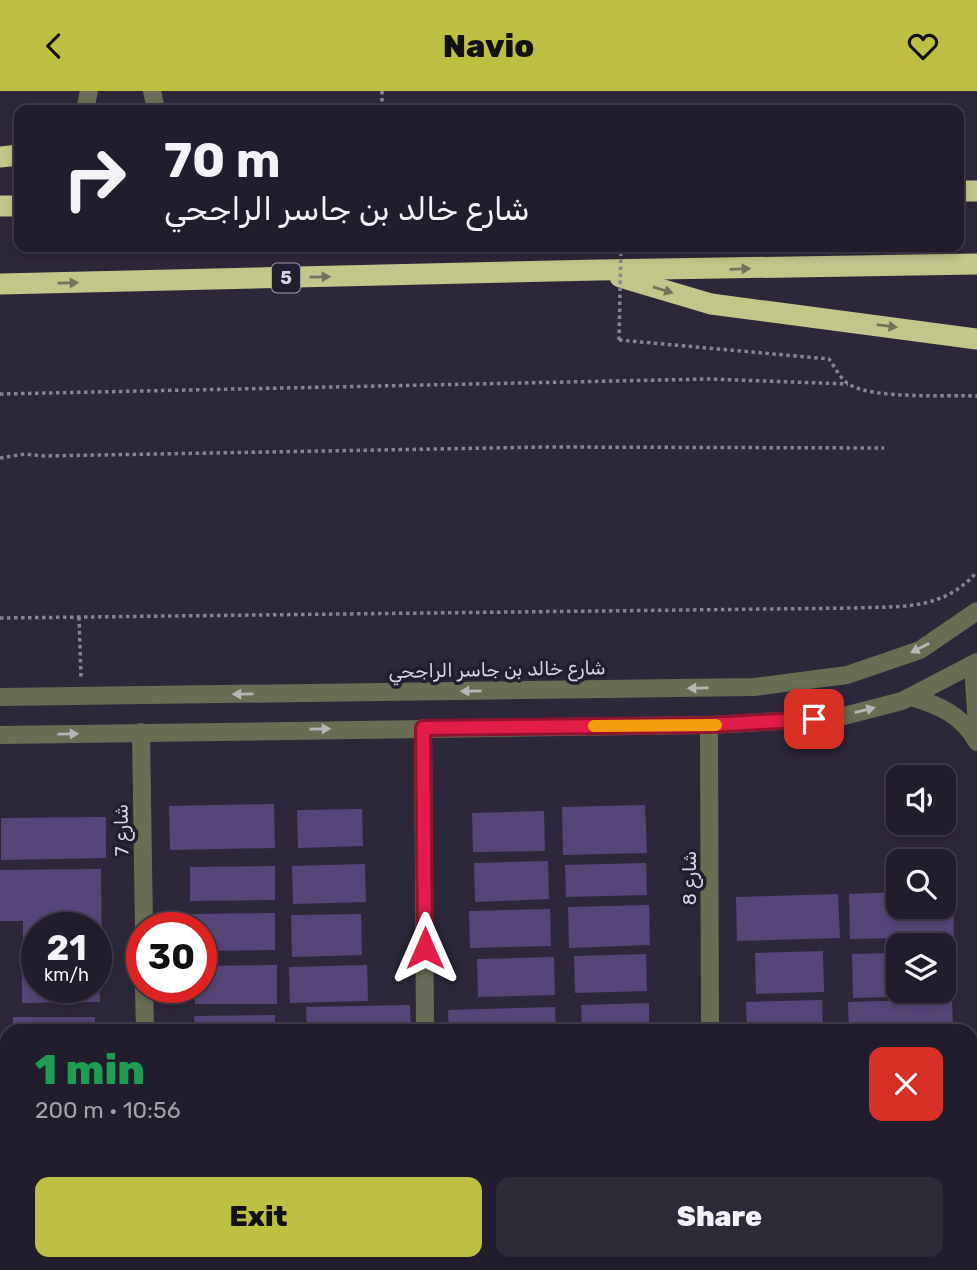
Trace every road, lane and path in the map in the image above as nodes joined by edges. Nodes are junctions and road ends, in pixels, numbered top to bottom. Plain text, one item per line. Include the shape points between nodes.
1 (621, 252) edge
2 (977, 264) edge
3 (598, 270) junction
4 (0, 284) edge
5 (977, 339) edge
6 (848, 384) junction
7 (0, 394) edge
8 (977, 396) edge
9 (884, 448) dead end
10 (0, 458) edge
11 (977, 572) edge
12 (977, 611) edge
13 (79, 617) junction
14 (0, 618) edge
15 (975, 663) edge
16 (81, 696) junction
17 (0, 697) edge
18 (911, 697) junction
19 (709, 725) junction
20 (977, 727) edge
21 (423, 728) junction
22 (141, 732) junction
23 (0, 735) edge
24 (977, 742) edge
25 (144, 912) edge
26 (144, 1003) edge
27 (145, 1024) edge
28 (425, 1024) edge
29 (710, 1024) edge

1 - 6 path, bridge via 620,340 829,359
3 -> 2 highway, 5
4 -> 3 highway, 5
3 -> 5 highway via 711,305
6 - 7 path via 709,379
6 - 8 path via 885,393
9 - 10 path via 547,447
11 - 13 path via 932,603 855,608
12 -> 16 street, شارع خالد بن جاسر الراجحي via 920,650 847,675 754,687
13 - 14 path
13 - 16 path
15 - 18 street
15 - 20 street
16 - 17 street, شارع خالد بن جاسر الراجحي
19 -> 18 street via 836,718
18 - 24 street via 947,710
19 - 21 street
19 - 29 street, شارع 8
22 -> 21 street
21 - 28 street
23 -> 22 street
22 - 25 street, شارع 7
26 - 27 street

